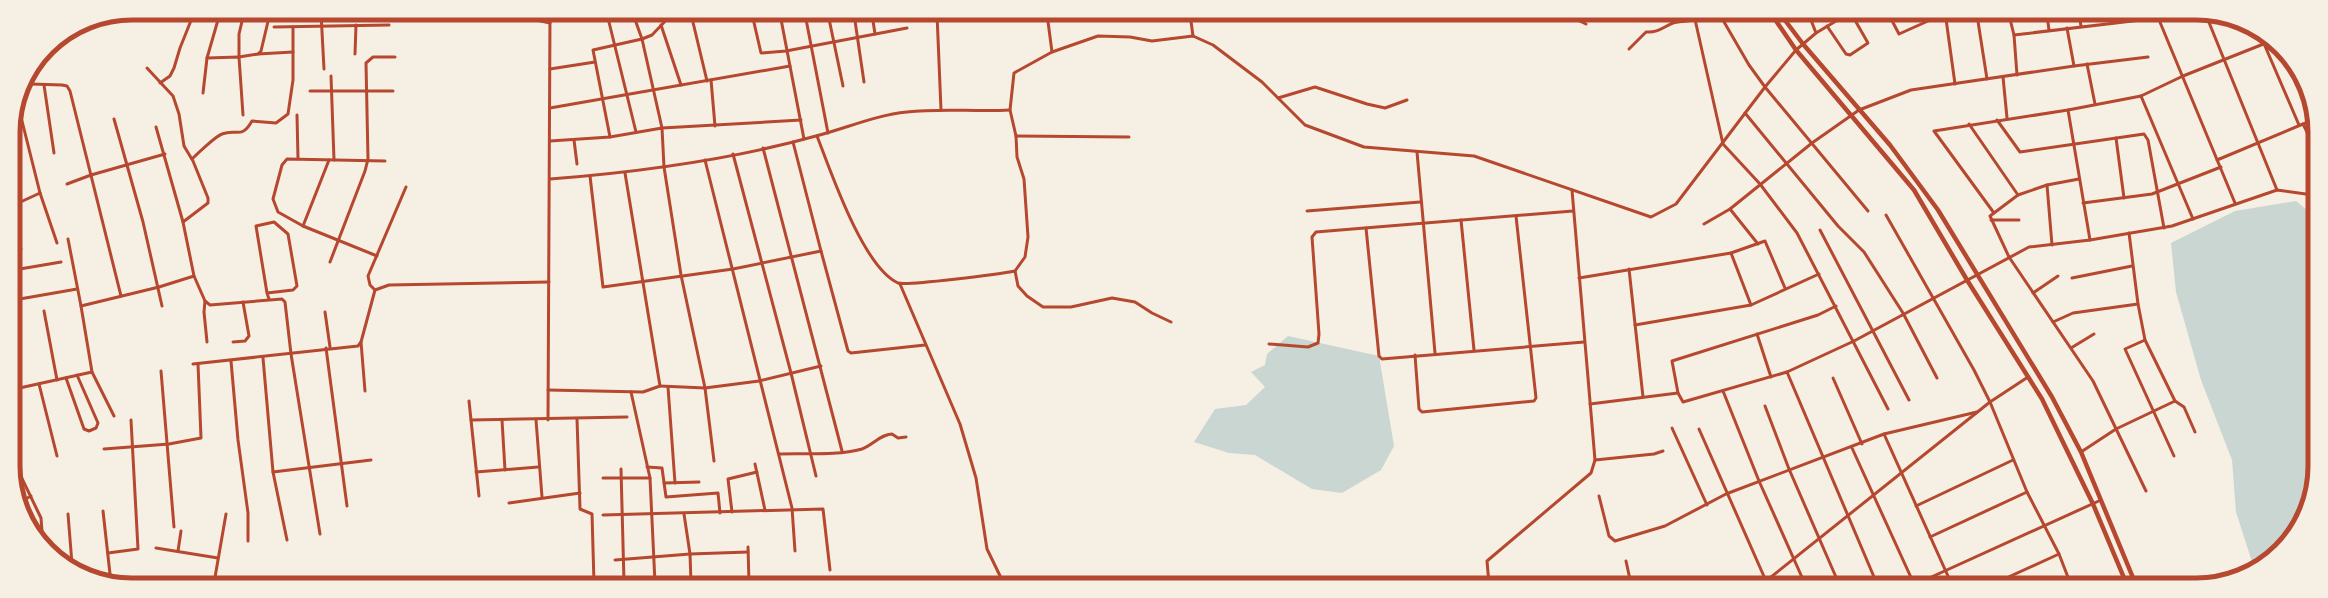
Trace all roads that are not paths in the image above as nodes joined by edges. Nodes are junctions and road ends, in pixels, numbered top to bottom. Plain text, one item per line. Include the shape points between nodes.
1 (191, 20) edge
2 (218, 20) edge
3 (242, 20) edge
4 (268, 20) edge
5 (322, 20) edge
6 (533, 20) edge
7 (550, 20) edge
8 (608, 20) edge
9 (635, 20) edge
10 (666, 20) edge
11 (693, 20) edge
12 (753, 20) edge
13 (781, 20) edge
14 (806, 20) edge
15 (829, 20) edge
16 (855, 20) edge
17 (873, 20) edge
18 (937, 20) edge
19 (1048, 20) edge
20 (1191, 20) edge
21 (1578, 20) edge
22 (1696, 20) joint
23 (1723, 20) edge
24 (1775, 20) edge
25 (1785, 20) edge
26 (1811, 20) edge
27 (1837, 20) edge
28 (1855, 20) edge
29 (1891, 20) edge
30 (1928, 20) edge
31 (1946, 20) edge
32 (1978, 20) edge
33 (2010, 20) edge
34 (2048, 20) edge
35 (2080, 20) edge
36 (2113, 20) edge
37 (2141, 20) dead end
38 (2159, 20) edge
39 (2208, 21) edge
40 (2113, 23) junction
41 (550, 24) junction
42 (1586, 24) dead end
43 (356, 25) junction
44 (389, 25) dead end
45 (661, 25) junction
46 (322, 26) junction
47 (1827, 26) junction
48 (2081, 26) junction
49 (274, 27) dead end
50 (293, 27) junction
51 (907, 28) dead end
52 (2067, 28) junction
53 (2049, 30) junction
54 (1816, 33) junction
55 (875, 34) junction
56 (2014, 35) junction
57 (1193, 36) junction
58 (857, 37) junction
59 (642, 39) junction
60 (834, 41) junction
61 (1803, 44) junction
62 (2264, 44) joint
63 (615, 46) junction
64 (811, 46) junction
65 (1629, 49) dead end
66 (1796, 50) junction
67 (786, 51) junction
68 (294, 52) junction
69 (1052, 52) junction
70 (258, 54) junction
71 (355, 54) dead end
72 (239, 57) junction
73 (395, 57) dead end
74 (2148, 57) dead end
75 (207, 58) junction
76 (2224, 60) junction
77 (595, 62) junction
78 (2086, 64) junction
79 (790, 66) junction
80 (2074, 66) junction
81 (147, 68) dead end
82 (324, 69) dead end
83 (550, 69) junction
84 (2017, 75) junction
85 (331, 76) dead end
86 (2183, 76) junction
87 (2003, 77) junction
88 (1986, 79) junction
89 (709, 80) junction
90 (864, 82) dead end
91 (160, 83) junction
92 (31, 84) edge
93 (1955, 84) junction
94 (44, 85) junction
95 (681, 85) junction
96 (843, 86) dead end
97 (1765, 87) junction
98 (331, 90) junction
99 (365, 90) junction
100 (393, 90) dead end
101 (310, 91) dead end
102 (654, 91) junction
103 (203, 93) dead end
104 (628, 95) junction
105 (2141, 96) junction
106 (1278, 98) junction
107 (603, 99) junction
108 (1407, 100) dead end
109 (2095, 104) junction
110 (550, 108) junction
111 (941, 110) junction
112 (1010, 110) junction
113 (1859, 110) junction
114 (2068, 110) junction
115 (1745, 113) junction
116 (243, 115) dead end
117 (297, 115) dead end
118 (1851, 115) junction
119 (21, 117) edge
120 (2007, 118) junction
121 (114, 119) dead end
122 (801, 120) junction
123 (1997, 120) junction
124 (2307, 122) edge
125 (1969, 124) junction
126 (2303, 124) junction
127 (2298, 125) junction
128 (715, 126) junction
129 (156, 127) dead end
130 (662, 128) junction
131 (636, 132) junction
132 (828, 133) junction
133 (2308, 134) edge
134 (817, 136) junction
135 (1016, 136) junction
136 (610, 137) junction
137 (1129, 137) dead end
138 (2116, 138) junction
139 (804, 139) junction
140 (574, 140) junction
141 (550, 141) junction
142 (793, 142) junction
143 (1812, 143) junction
144 (1723, 144) junction
145 (2074, 144) junction
146 (2257, 144) junction
147 (763, 148) junction
148 (1417, 152) junction
149 (54, 153) dead end
150 (165, 154) junction
151 (733, 154) junction
152 (192, 159) junction
153 (368, 159) junction
154 (298, 160) junction
155 (329, 160) junction
156 (334, 160) junction
157 (705, 160) junction
158 (2217, 160) junction
159 (385, 161) dead end
160 (1786, 163) junction
161 (127, 164) junction
162 (577, 164) dead end
163 (664, 167) junction
164 (2221, 167) junction
165 (2308, 172) edge
166 (625, 173) junction
167 (91, 175) junction
168 (590, 176) junction
169 (550, 179) junction
170 (2079, 179) junction
171 (67, 184) dead end
172 (1760, 184) junction
173 (2177, 184) junction
174 (2047, 185) junction
175 (406, 187) dead end
176 (1572, 190) junction
177 (2277, 190) junction
178 (2158, 192) junction
179 (40, 193) junction
180 (2308, 194) joint
181 (2018, 195) junction
182 (2124, 198) junction
183 (20, 202) edge
184 (1420, 202) junction
185 (2236, 202) junction
186 (2083, 203) junction
187 (1730, 209) junction
188 (1307, 211) dead end
189 (1573, 211) junction
190 (1868, 211) dead end
191 (1994, 213) junction
192 (1886, 215) dead end
193 (1516, 216) junction
194 (2193, 219) junction
195 (1461, 220) junction
196 (1991, 220) junction
197 (2019, 220) dead end
198 (183, 222) junction
199 (1422, 223) junction
200 (1704, 224) dead end
201 (303, 226) junction
202 (1366, 228) junction
203 (2164, 228) junction
204 (1820, 230) dead end
205 (2129, 233) junction
206 (68, 239) dead end
207 (338, 239) junction
208 (2090, 240) junction
209 (57, 243) dead end
210 (1758, 244) junction
211 (2052, 245) junction
212 (821, 251) junction
213 (1731, 253) junction
214 (377, 256) junction
215 (792, 257) junction
216 (2009, 257) junction
217 (61, 262) dead end
218 (330, 262) dead end
219 (763, 264) junction
220 (2132, 266) junction
221 (20, 269) edge
222 (733, 269) junction
223 (1629, 269) junction
224 (1015, 271) junction
225 (1819, 274) junction
226 (681, 275) junction
227 (1976, 275) junction
228 (194, 276) junction
229 (2058, 276) dead end
230 (1579, 278) junction
231 (2072, 278) dead end
232 (1967, 280) junction
233 (644, 281) junction
234 (549, 282) junction
235 (900, 284) junction
236 (159, 287) junction
237 (1785, 288) junction
238 (77, 289) junction
239 (375, 290) junction
240 (268, 293) junction
241 (2033, 293) junction
242 (121, 296) junction
243 (1932, 298) junction
244 (20, 299) edge
245 (269, 299) junction
246 (205, 301) junction
247 (243, 302) junction
248 (2138, 304) junction
249 (81, 306) junction
250 (162, 306) dead end
251 (1751, 306) junction
252 (1836, 306) junction
253 (44, 311) dead end
254 (325, 312) dead end
255 (1903, 314) junction
256 (1171, 322) dead end
257 (2053, 322) junction
258 (1635, 325) junction
259 (1874, 330) junction
260 (1757, 334) junction
261 (2094, 334) dead end
262 (2145, 340) junction
263 (1854, 341) junction
264 (207, 342) dead end
265 (233, 342) dead end
266 (361, 342) junction
267 (1584, 342) junction
268 (1269, 344) dead end
269 (925, 345) junction
270 (1530, 346) junction
271 (330, 347) junction
272 (326, 348) junction
273 (2071, 348) junction
274 (1474, 350) junction
275 (291, 354) junction
276 (1435, 354) junction
277 (1415, 355) junction
278 (263, 358) junction
279 (231, 362) junction
280 (193, 364) dead end
281 (198, 364) junction
282 (821, 366) junction
283 (161, 371) dead end
284 (92, 372) junction
285 (1787, 372) junction
286 (791, 373) junction
287 (77, 375) junction
288 (2030, 376) junction
289 (1772, 377) junction
290 (66, 378) junction
291 (1833, 378) dead end
292 (1937, 378) dead end
293 (57, 380) junction
294 (759, 381) junction
295 (39, 384) junction
296 (660, 386) junction
297 (668, 387) junction
298 (20, 388) edge
299 (705, 388) junction
300 (548, 390) junction
301 (364, 391) dead end
302 (1723, 391) junction
303 (631, 392) junction
304 (1678, 393) junction
305 (1643, 397) junction
306 (1910, 400) dead end
307 (469, 401) dead end
308 (2175, 401) junction
309 (1990, 402) junction
310 (1590, 404) junction
311 (1764, 406) dead end
312 (1888, 409) dead end
313 (1979, 411) junction
314 (2154, 411) junction
315 (114, 416) dead end
316 (628, 417) dead end
317 (577, 419) junction
318 (131, 420) dead end
319 (471, 420) junction
320 (502, 420) junction
321 (536, 420) junction
322 (548, 420) junction
323 (1672, 428) dead end
324 (1699, 429) dead end
325 (2116, 429) junction
326 (2195, 432) dead end
327 (1884, 434) junction
328 (906, 437) dead end
329 (169, 444) junction
330 (1862, 444) junction
331 (132, 446) junction
332 (1852, 448) junction
333 (104, 449) dead end
334 (842, 451) junction
335 (1663, 451) dead end
336 (2081, 452) junction
337 (811, 453) junction
338 (779, 454) junction
339 (57, 456) dead end
340 (2174, 456) dead end
341 (1822, 458) junction
342 (371, 460) dead end
343 (1595, 460) junction
344 (2013, 460) junction
345 (714, 461) dead end
346 (342, 464) junction
347 (755, 464) dead end
348 (538, 467) junction
349 (647, 467) junction
350 (310, 468) junction
351 (621, 469) dead end
352 (1789, 469) junction
353 (505, 470) junction
354 (273, 472) junction
355 (476, 472) junction
356 (757, 472) junction
357 (1902, 474) junction
358 (21, 475) edge
359 (816, 476) dead end
360 (622, 477) junction
361 (603, 478) dead end
362 (650, 478) junction
363 (1759, 481) junction
364 (699, 482) dead end
365 (664, 483) junction
366 (675, 483) junction
367 (2146, 491) dead end
368 (2027, 492) junction
369 (580, 493) junction
370 (1726, 494) junction
371 (31, 496) junction
372 (479, 496) dead end
373 (1599, 496) dead end
374 (1874, 496) junction
375 (542, 497) junction
376 (25, 499) edge
377 (2101, 500) junction
378 (509, 503) dead end
379 (2093, 504) junction
380 (1707, 505) junction
381 (347, 506) dead end
382 (1916, 506) junction
383 (792, 508) junction
384 (765, 510) junction
385 (103, 511) dead end
386 (732, 512) junction
387 (720, 513) junction
388 (68, 514) dead end
389 (226, 514) dead end
390 (621, 514) junction
391 (651, 514) junction
392 (684, 514) junction
393 (603, 515) dead end
394 (1848, 517) junction
395 (2044, 526) junction
396 (174, 527) dead end
397 (181, 531) dead end
398 (42, 533) edge
399 (320, 534) dead end
400 (1930, 537) junction
401 (1820, 539) junction
402 (287, 540) dead end
403 (248, 541) dead end
404 (748, 547) dead end
405 (156, 548) dead end
406 (178, 551) junction
407 (794, 551) dead end
408 (748, 552) junction
409 (108, 553) junction
410 (690, 554) junction
411 (2058, 554) junction
412 (654, 556) junction
413 (218, 558) junction
414 (72, 560) edge
415 (615, 560) dead end
416 (624, 560) junction
417 (1794, 560) junction
418 (1626, 561) dead end
419 (830, 570) dead end
420 (1946, 571) junction
421 (110, 576) edge
422 (215, 578) edge
423 (594, 578) edge
424 (624, 578) edge
425 (655, 578) edge
426 (691, 578) edge
427 (749, 578) edge
428 (1001, 578) edge
429 (1488, 578) edge
430 (1630, 578) edge
431 (1765, 578) edge
432 (1770, 578) edge
433 (1802, 578) edge
434 (1836, 578) edge
435 (1874, 578) edge
436 (1912, 578) edge
437 (1929, 578) edge
438 (1949, 578) edge
439 (2005, 578) edge
440 (2068, 578) edge
441 (2124, 578) edge
442 (2133, 578) edge

1 - 91 street via 174,68 170,76
2 - 75 street
3 - 72 street via 239,34
4 - 70 street via 262,48
5 - 46 street
6 - 41 street
7 - 41 street
8 - 63 street
9 - 59 street
10 - 45 street
11 - 89 street
12 - 67 street via 761,53
13 - 67 street
14 - 64 street
15 - 60 street
16 - 58 street
17 - 55 street
18 - 111 street
19 - 69 street
20 - 57 street
21 - 42 street
22 - 65 street via 1686,23 1675,22 1653,33 1646,32
22 - 144 street
23 - 97 street
24 - 66 main road
25 - 61 main road
26 - 54 street
27 - 47 street
28 - 47 street via 1868,43 1850,55 1846,54
29 - 30 street via 1898,34
31 - 93 street
32 - 88 street
33 - 56 street
34 - 53 street
35 - 48 street
36 - 40 street
37 - 40 street
38 - 86 street
39 - 76 street
40 - 48 street
41 - 83 street
43 - 44 street
43 - 46 street
43 - 71 street
45 - 59 street
45 - 95 street
46 - 50 street
46 - 82 street
47 - 54 street
48 - 52 street
49 - 50 street
50 - 68 street
51 - 55 street
52 - 53 street
52 - 80 street
53 - 56 street
54 - 61 street
55 - 58 street
56 - 84 street
57 - 69 street via 1152,41 1098,36
57 - 106 street via 1213,45 1262,82
58 - 60 street
58 - 90 street
59 - 63 street
59 - 102 street
60 - 64 street
60 - 96 street
61 - 66 street
61 - 113 main road
62 - 76 street
62 - 127 street
63 - 77 street via 593,50
63 - 104 street
64 - 67 street
64 - 132 street
66 - 97 street
66 - 118 main road
67 - 79 street
68 - 70 street
68 - 152 street via 288,114 276,123 252,121 242,133 221,134
69 - 112 street via 1014,73
70 - 72 street
72 - 75 street
72 - 116 street
73 - 99 street via 368,59
74 - 78 street
75 - 103 street
76 - 86 street
76 - 146 street
77 - 83 street
77 - 107 street
78 - 80 street
78 - 109 street
79 - 89 street
79 - 122 street
80 - 84 street
81 - 91 street
83 - 110 street
84 - 87 street
85 - 98 street
86 - 105 street
86 - 158 street
87 - 88 street
87 - 120 street
88 - 93 street
89 - 95 street
89 - 128 street
91 - 152 street via 173,96 184,146
92 - 94 street
93 - 113 street via 1911,90
94 - 149 street
94 - 167 street via 67,86 70,91
95 - 102 street
97 - 115 street
97 - 143 street
98 - 99 street
98 - 101 street
98 - 156 street
99 - 100 street
99 - 153 street
102 - 104 street
102 - 130 street
104 - 107 street
104 - 131 street
105 - 109 street
105 - 173 street
106 - 108 street via 1315,87 1385,108
106 - 148 street via 1305,125 1364,147
107 - 110 street
107 - 136 street
109 - 114 street
110 - 141 street
111 - 112 street
111 - 132 street via 880,116
112 - 135 street
113 - 118 street
113 - 227 main road via 1890,145 1927,194
114 - 120 street
114 - 145 street
115 - 144 street
115 - 160 street
117 - 154 street
118 - 143 street
118 - 232 main road via 1914,190
119 - 179 street
120 - 123 street
121 - 161 street
122 - 128 street
122 - 139 street
123 - 125 street
123 - 145 street via 2020,152
124 - 126 street
125 - 181 street
125 - 191 street via 1934,131
126 - 127 street
126 - 133 street
127 - 146 street
128 - 130 street
129 - 150 street
130 - 131 street
130 - 163 street
131 - 136 street
132 - 134 street
134 - 139 street
134 - 235 street via 847,216 885,276
135 - 137 street
135 - 224 street via 1016,157 1024,179 1028,237 1025,257
136 - 140 street
138 - 145 street
138 - 178 street via 2144,134 2146,136
138 - 182 street
139 - 142 street
140 - 141 street
140 - 162 street
141 - 169 street
142 - 147 street
142 - 212 street
143 - 160 street
143 - 190 street
144 - 172 street
144 - 176 street via 1676,204 1651,217
145 - 170 street
146 - 158 street
146 - 177 street
147 - 151 street
147 - 215 street
148 - 176 street via 1474,156
148 - 184 street
150 - 161 street
150 - 198 street
151 - 157 street
151 - 219 street
152 - 198 street via 208,198 208,204
153 - 156 street
153 - 159 street
153 - 207 street via 366,171
154 - 155 street
154 - 201 street via 284,161 273,199 278,212
155 - 156 street
155 - 201 street
157 - 163 street
157 - 222 street
158 - 164 street
160 - 172 street
160 - 255 street via 1838,226 1864,252
161 - 167 street
161 - 236 street
163 - 166 street
163 - 226 street
164 - 173 street
164 - 185 street
165 - 180 street
166 - 168 street
166 - 233 street
167 - 171 street
167 - 242 street
168 - 169 street
168 - 233 street via 603,287
169 - 234 street
170 - 174 street
170 - 186 street
172 - 187 street
172 - 225 street via 1797,233
173 - 178 street
173 - 194 street
174 - 181 street
174 - 211 street
175 - 214 street
176 - 189 street
177 - 180 street
177 - 185 street
178 - 182 street
178 - 203 street
179 - 183 street
179 - 209 street
181 - 191 street
182 - 186 street
184 - 188 street
184 - 199 street
185 - 194 street
186 - 208 street
187 - 200 street
187 - 210 street
189 - 193 street
189 - 230 street
191 - 196 street via 1990,216
192 - 243 street
193 - 195 street
193 - 270 street
194 - 203 street
195 - 199 street
195 - 274 street
196 - 197 street
196 - 216 street
198 - 228 street
199 - 202 street
199 - 276 street
201 - 207 street
202 - 268 street via 1313,234 1318,343 1308,347
202 - 277 street via 1379,356 1382,359
203 - 205 street
204 - 259 street
205 - 208 street
205 - 220 street
206 - 238 street
207 - 214 street
207 - 218 street
208 - 211 street
210 - 213 street
210 - 237 street via 1765,241
211 - 216 street via 2029,247
212 - 215 street
212 - 269 street via 848,351 851,353
213 - 223 street
213 - 251 street
214 - 239 street via 367,279
215 - 219 street
215 - 282 street
216 - 227 street
216 - 241 street
217 - 221 street
219 - 222 street
219 - 286 street
220 - 231 street
220 - 248 street
222 - 226 street
222 - 294 street
223 - 230 street
223 - 258 street
224 - 235 street via 998,275
224 - 256 street via 1018,286 1043,307 1070,307 1112,298 1135,302
225 - 237 street
225 - 252 street
226 - 233 street
226 - 299 street
227 - 232 street
227 - 336 main road via 2052,397
228 - 236 street
228 - 246 street
229 - 241 street
230 - 267 street
232 - 243 street
232 - 288 main road
233 - 296 street
234 - 239 street via 389,285
234 - 300 street
235 - 269 street
236 - 242 street
236 - 250 street
237 - 251 street
238 - 244 street
238 - 249 street
239 - 266 street
240 - 240 street via 256,226 274,222 288,234 297,286 292,290
240 - 245 street
241 - 257 street
242 - 249 street
243 - 255 street
243 - 309 street
245 - 247 street
245 - 275 street via 282,299 285,302
246 - 247 street via 214,306
246 - 264 street
247 - 265 street via 249,336 244,341
248 - 257 street via 2073,313
248 - 262 street
249 - 284 street
251 - 258 street
252 - 260 street via 1818,315
252 - 263 street
253 - 293 street
254 - 271 street
255 - 259 street
255 - 292 street
257 - 273 street
258 - 305 street
259 - 263 street
259 - 306 street
260 - 289 street
260 - 304 street via 1672,361
261 - 273 street
262 - 308 street
262 - 314 street via 2125,349
263 - 285 street
263 - 312 street
266 - 271 street via 354,347
266 - 301 street
267 - 270 street
267 - 310 street
269 - 428 street via 960,424 976,478 987,549
270 - 274 street
270 - 277 street via 1536,398 1534,401 1422,412 1419,409
271 - 272 street
272 - 275 street
272 - 346 street
273 - 325 street via 2093,380
274 - 276 street
275 - 278 street
275 - 350 street
276 - 277 street
278 - 279 street
278 - 354 street
279 - 281 street
279 - 403 street via 248,512
280 - 281 street
281 - 329 street via 201,438
282 - 286 street
282 - 334 street
283 - 329 street
284 - 287 street
284 - 315 street
285 - 289 street
285 - 341 street
286 - 294 street
286 - 337 street
287 - 290 street
287 - 290 street via 98,423 96,428 89,431 84,429
288 - 309 street
288 - 379 main road
289 - 302 street
290 - 293 street
291 - 330 street
293 - 295 street
294 - 299 street
294 - 338 street
295 - 298 street
295 - 339 street
296 - 297 street
296 - 303 street via 648,391
297 - 299 street
297 - 366 street
299 - 345 street
300 - 303 street
300 - 322 street
302 - 304 street via 1683,402
302 - 363 street
303 - 349 street
304 - 305 street
305 - 310 street
307 - 319 street
308 - 314 street
308 - 326 street via 2184,407
309 - 313 street
309 - 344 street
310 - 343 street
311 - 352 street
313 - 327 street
313 - 357 street
314 - 325 street
314 - 340 street
316 - 317 street
317 - 322 street
317 - 369 street
318 - 331 street
319 - 320 street
319 - 355 street
320 - 321 street
320 - 353 street
321 - 322 street
321 - 348 street
323 - 380 street
324 - 370 street
325 - 336 street
325 - 367 street
327 - 330 street
327 - 357 street
328 - 334 street via 898,438 887,434 864,448
329 - 331 street
329 - 396 street
330 - 332 street
331 - 333 street
331 - 409 street via 138,548
332 - 341 street
332 - 374 street
334 - 337 street
335 - 343 street
336 - 377 main road
337 - 338 street
337 - 359 street
338 - 383 street
341 - 352 street
341 - 394 street
342 - 346 street
343 - 429 street via 1591,473 1487,561
344 - 368 street
344 - 382 street
346 - 350 street
346 - 381 street
347 - 356 street
348 - 353 street
348 - 375 street
349 - 362 street
349 - 365 street via 661,466
350 - 354 street
350 - 399 street
351 - 360 street
352 - 363 street
352 - 401 street
353 - 355 street
354 - 402 street
355 - 372 street
356 - 384 street
356 - 386 street via 728,479
357 - 374 street
357 - 382 street
358 - 371 street
360 - 361 street
360 - 362 street
360 - 390 street
362 - 391 street
363 - 370 street
363 - 417 street
364 - 366 street
365 - 366 street
365 - 387 street via 666,497 718,493
368 - 395 street
368 - 400 street
369 - 375 street
369 - 423 street via 580,509 592,514
370 - 380 street
370 - 431 street
371 - 376 street
371 - 398 street via 41,518
373 - 380 street via 1609,536 1615,541 1665,526
374 - 394 street
374 - 436 street
375 - 378 street
377 - 379 street
377 - 442 main road
379 - 395 street
379 - 441 main road
382 - 400 street
383 - 384 street
383 - 407 street
383 - 419 street via 823,509
384 - 386 street
385 - 409 street
386 - 387 street
387 - 392 street
388 - 414 street
389 - 413 street
390 - 391 street
390 - 393 street
390 - 416 street
391 - 392 street
391 - 412 street
392 - 410 street
394 - 401 street
394 - 435 street
395 - 411 street
395 - 420 street
397 - 406 street
400 - 420 street
401 - 417 street
401 - 434 street
404 - 408 street
405 - 406 street
406 - 413 street
408 - 410 street
408 - 427 street
409 - 421 street
410 - 412 street
410 - 426 street
411 - 439 street
411 - 440 street
412 - 416 street
412 - 425 street
413 - 422 street
415 - 416 street
416 - 424 street
417 - 432 street
417 - 433 street
418 - 430 street
420 - 437 street
420 - 438 street

